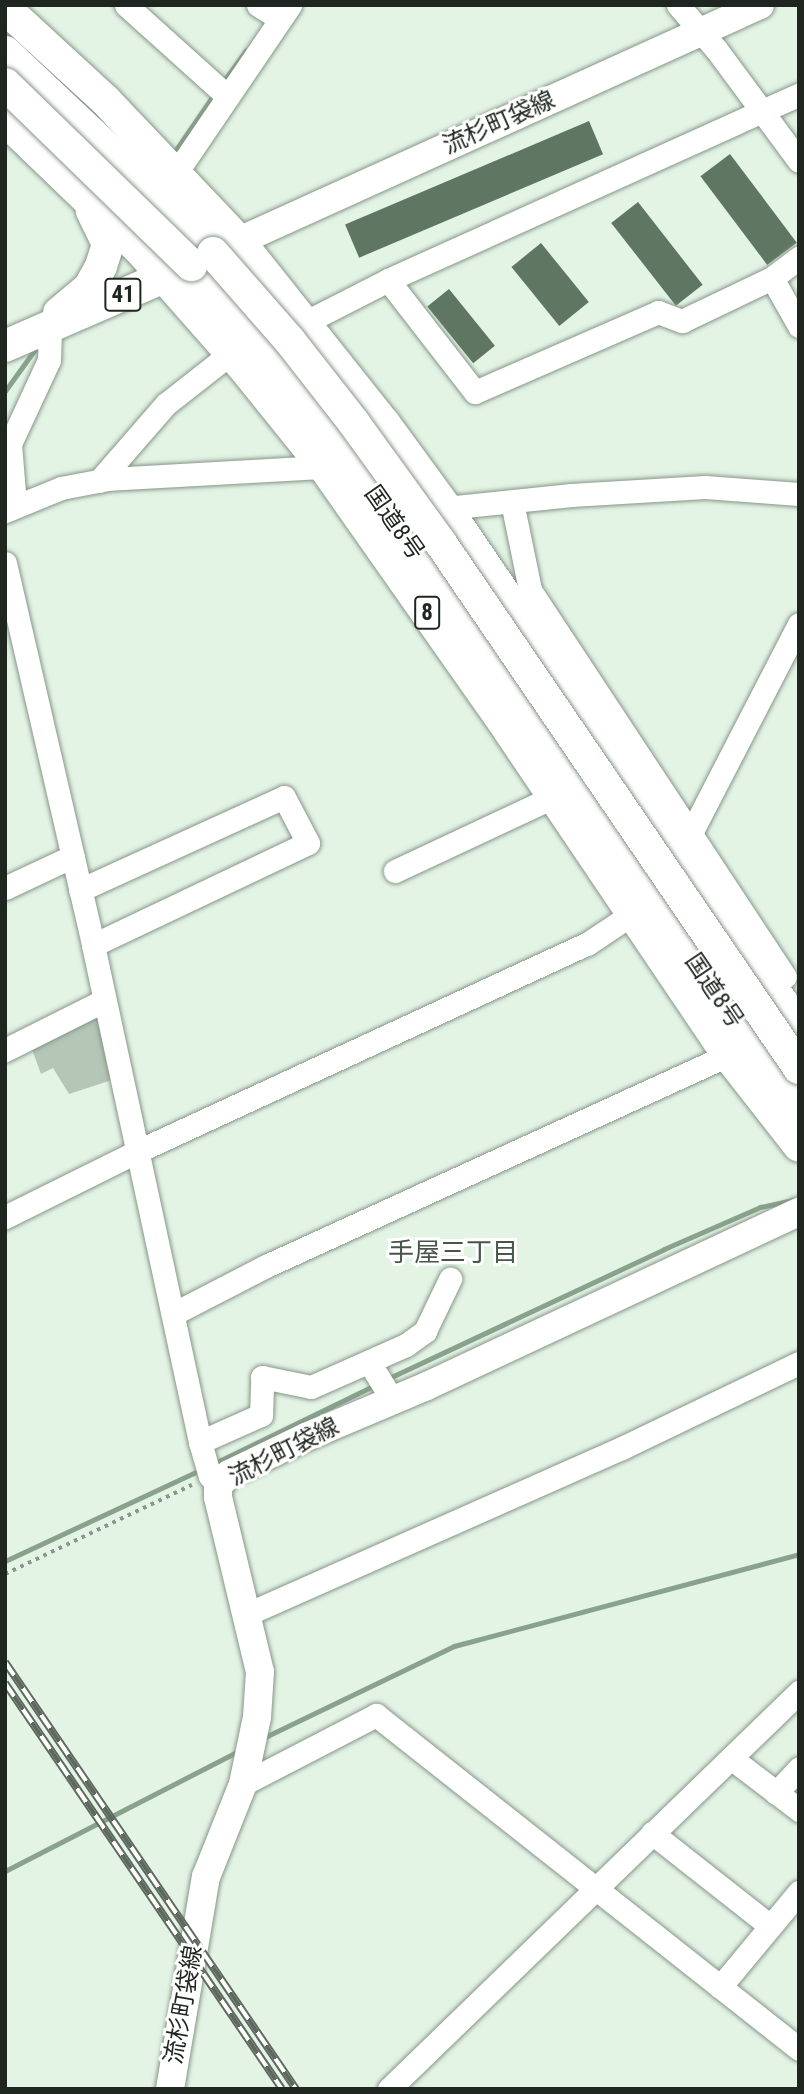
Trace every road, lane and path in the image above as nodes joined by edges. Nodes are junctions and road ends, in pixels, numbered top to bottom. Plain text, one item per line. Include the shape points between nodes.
1 (126, 5) edge
2 (258, 5) edge
3 (678, 5) edge
4 (760, 5) edge
5 (5, 8) edge
6 (284, 12) edge
7 (701, 32) junction
8 (5, 52) edge
9 (5, 84) edge
10 (799, 94) edge
11 (227, 96) junction
12 (761, 110) junction
13 (5, 120) edge
14 (799, 161) edge
15 (176, 173) junction
16 (85, 200) junction
17 (239, 241) junction
18 (799, 258) edge
19 (164, 278) junction
20 (772, 278) junction
21 (388, 280) junction
22 (304, 323) junction
23 (799, 326) edge
24 (43, 329) junction
25 (5, 346) edge
26 (231, 353) junction
27 (324, 467) junction
28 (99, 481) junction
29 (799, 494) edge
30 (512, 502) junction
31 (10, 508) edge
32 (446, 508) junction
33 (5, 563) edge
34 (799, 624) edge
35 (554, 797) junction
36 (684, 841) junction
37 (73, 856) junction
38 (395, 871) dead end
39 (5, 888) edge
40 (80, 890) junction
41 (632, 914) junction
42 (93, 945) junction
43 (785, 975) edge
44 (103, 1001) junction
45 (799, 1027) edge
46 (5, 1050) edge
47 (728, 1055) junction
48 (799, 1068) edge
49 (799, 1111) edge
50 (799, 1146) edge
51 (136, 1152) junction
52 (799, 1212) edge
53 (5, 1217) edge
54 (450, 1279) dead end
55 (173, 1314) junction
56 (799, 1363) edge
57 (372, 1367) junction
58 (390, 1397) junction
59 (200, 1443) junction
60 (214, 1481) junction
61 (5, 1574) edge
62 (247, 1614) junction
63 (799, 1692) edge
64 (731, 1758) junction
65 (799, 1768) edge
66 (246, 1776) junction
67 (776, 1793) junction
68 (799, 1810) edge
69 (652, 1833) junction
70 (595, 1888) junction
71 (799, 1892) edge
72 (770, 1926) junction
73 (720, 1987) junction
74 (799, 2049) edge
75 (170, 2089) edge
76 (389, 2089) edge

1 - 11 street
2 - 6 street
3 - 7 street
4 - 7 main road, 流杉町袋線
5 - 15 highway via 106,100
6 - 11 street
7 - 12 street
7 - 17 main road, 流杉町袋線
8 - 48 highway, 国道8号 / 8, bridge via 213,253 330,392 440,542
9 - 49 highway, 国道8号 / 8, bridge via 191,265 284,374 443,593
10 - 12 street
11 - 15 street
12 - 14 street
12 - 21 street
13 - 16 highway, 8
15 - 17 highway
16 - 19 highway, 8
16 - 24 highway via 107,244 101,266 89,288
17 - 19 highway, 41
17 - 22 highway
18 - 20 street
19 - 24 highway, 41
19 - 26 highway, 8
20 - 21 street via 682,321 658,312 475,392
20 - 23 street
21 - 22 street
22 - 32 highway
24 - 25 highway, 41
24 - 31 street via 48,360 10,444
26 - 27 highway, 8
26 - 28 street via 166,404
27 - 28 street
27 - 35 highway, 8
28 - 31 street via 61,488
29 - 30 street via 705,487
30 - 32 street
30 - 36 street via 530,590
32 - 36 highway
33 - 37 street
34 - 36 street
35 - 38 street
35 - 41 highway, 8
36 - 43 highway
37 - 39 street
37 - 40 street
40 - 42 street
40 - 42 street via 284,797 308,843
41 - 47 highway, 8
41 - 51 street via 587,944
42 - 44 street
43 - 45 highway
44 - 46 street
44 - 51 street
47 - 50 highway, 8
47 - 55 street via 266,1266
51 - 53 street
51 - 55 street
52 - 58 main road, 流杉町袋線
54 - 57 street via 425,1331
55 - 59 street
56 - 62 street via 622,1448
57 - 58 street
57 - 59 street via 311,1387 262,1377 261,1415
58 - 60 main road, 流杉町袋線
59 - 60 street
60 - 61 path
60 - 62 main road, 流杉町袋線
62 - 66 main road, 流杉町袋線 via 260,1672
63 - 64 street
64 - 67 street
64 - 69 street
65 - 67 street
66 - 70 street via 376,1715
66 - 75 main road, 流杉町袋線 via 206,1877
67 - 68 street
69 - 70 street
69 - 72 street
70 - 73 street
70 - 76 street
71 - 72 street
72 - 73 street
73 - 74 street

